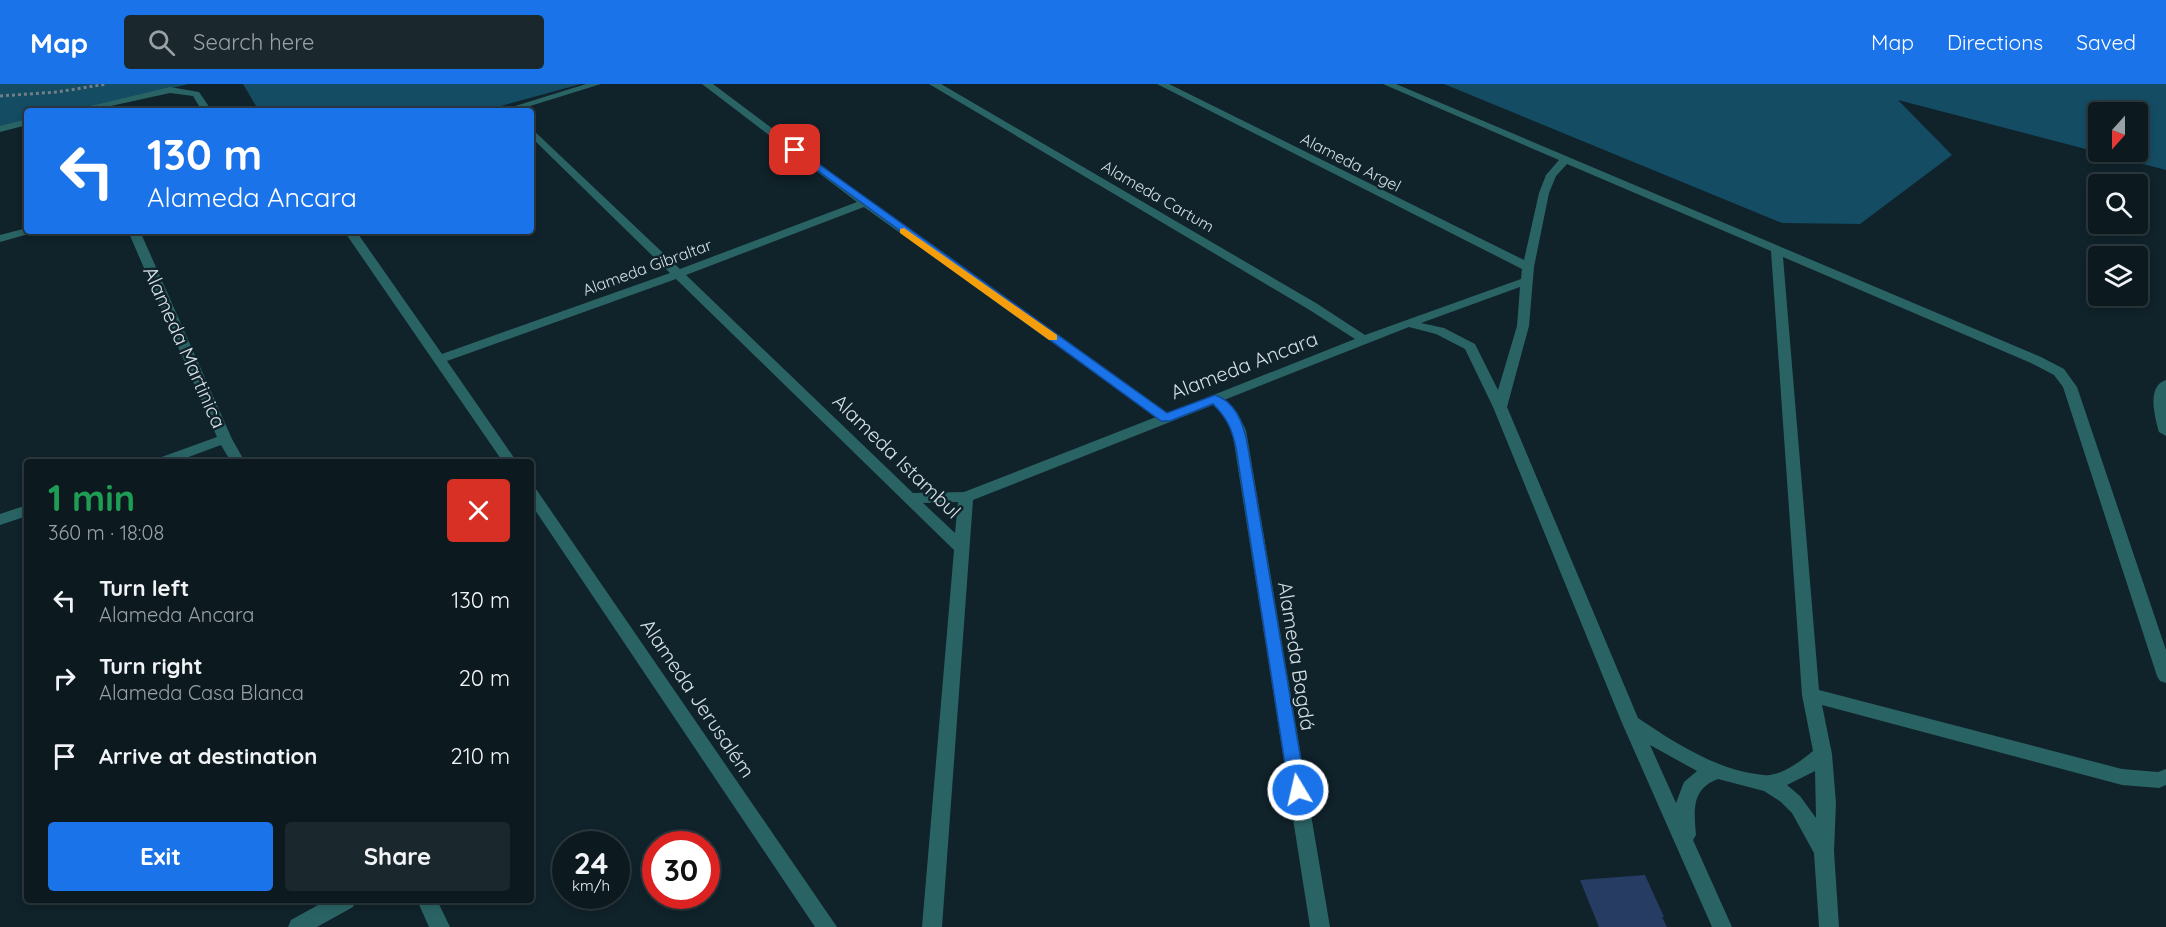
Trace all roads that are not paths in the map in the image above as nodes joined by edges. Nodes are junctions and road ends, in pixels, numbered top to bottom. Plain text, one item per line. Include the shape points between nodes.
1 (596, 84) edge
2 (707, 84) edge
3 (934, 84) edge
4 (1162, 84) edge
5 (1388, 84) edge
6 (89, 108) edge
7 (205, 108) edge
8 (515, 108) edge
9 (24, 123) edge
10 (0, 129) edge
11 (534, 134) edge
12 (1565, 160) junction
13 (866, 203) junction
14 (24, 232) edge
15 (135, 234) edge
16 (352, 234) edge
17 (0, 239) edge
18 (1777, 249) junction
19 (678, 274) junction
20 (1527, 274) junction
21 (1408, 323) junction
22 (1364, 340) junction
23 (439, 359) junction
24 (2166, 384) edge
25 (1215, 399) junction
26 (1500, 407) junction
27 (1166, 418) junction
28 (2166, 432) edge
29 (225, 439) junction
30 (169, 459) edge
31 (235, 459) edge
32 (508, 459) edge
33 (534, 497) edge
34 (966, 497) junction
35 (907, 498) junction
36 (24, 511) edge
37 (0, 520) edge
38 (962, 549) junction
39 (2166, 676) edge
40 (1811, 695) junction
41 (1631, 723) junction
42 (1822, 754) junction
43 (1717, 771) junction
44 (2166, 777) edge
45 (1767, 783) junction
46 (1687, 845) junction
47 (1824, 852) junction
48 (341, 903) edge
49 (428, 903) edge
50 (298, 927) edge
51 (440, 927) edge
52 (827, 927) edge
53 (932, 927) edge
54 (1320, 927) edge
55 (1722, 927) edge
56 (1829, 927) edge

1 - 8 street
2 - 13 street
3 - 22 street, Alameda Cartum
4 - 20 street, Alameda Argel
5 - 12 street
6 - 7 street via 170,90 196,94
9 - 10 street
11 - 19 street, Alameda Istambul
12 - 18 street
12 - 20 street via 1551,175 1544,193
13 - 19 street, Alameda Gibraltar
13 - 27 street
14 - 17 street
15 - 29 street, Alameda Martinica
16 - 23 street
18 - 39 street via 2059,372 2070,387
18 - 40 street
19 - 23 street, Alameda Gibraltar
19 - 35 street, Alameda Istambul
20 - 21 street, Alameda Ancara
20 - 26 street via 1523,326
21 - 22 street, Alameda Ancara
21 - 26 street via 1440,332 1470,347
22 - 25 street, Alameda Ancara
23 - 32 street
24 - 28 street via 2159,396 2159,407
25 - 27 street, Alameda Ancara
25 - 54 street, Alameda Bagdá via 1232,415 1239,430
26 - 41 street
27 - 34 street, Alameda Ancara
29 - 30 street
29 - 31 street, Alameda Martinica
33 - 52 street, Alameda Jerusalém
34 - 35 street, Alameda Ancara
34 - 38 street
35 - 38 street, Alameda Istambul
36 - 37 street
38 - 53 street, Alameda Istambul
40 - 42 street
40 - 44 street via 2122,777
41 - 43 street via 1664,745
41 - 46 street
42 - 45 street via 1793,777
42 - 47 street
43 - 45 street
43 - 46 street via 1694,784 1684,801
45 - 47 street via 1789,796
46 - 55 street
47 - 56 street
48 - 50 street
49 - 51 street

